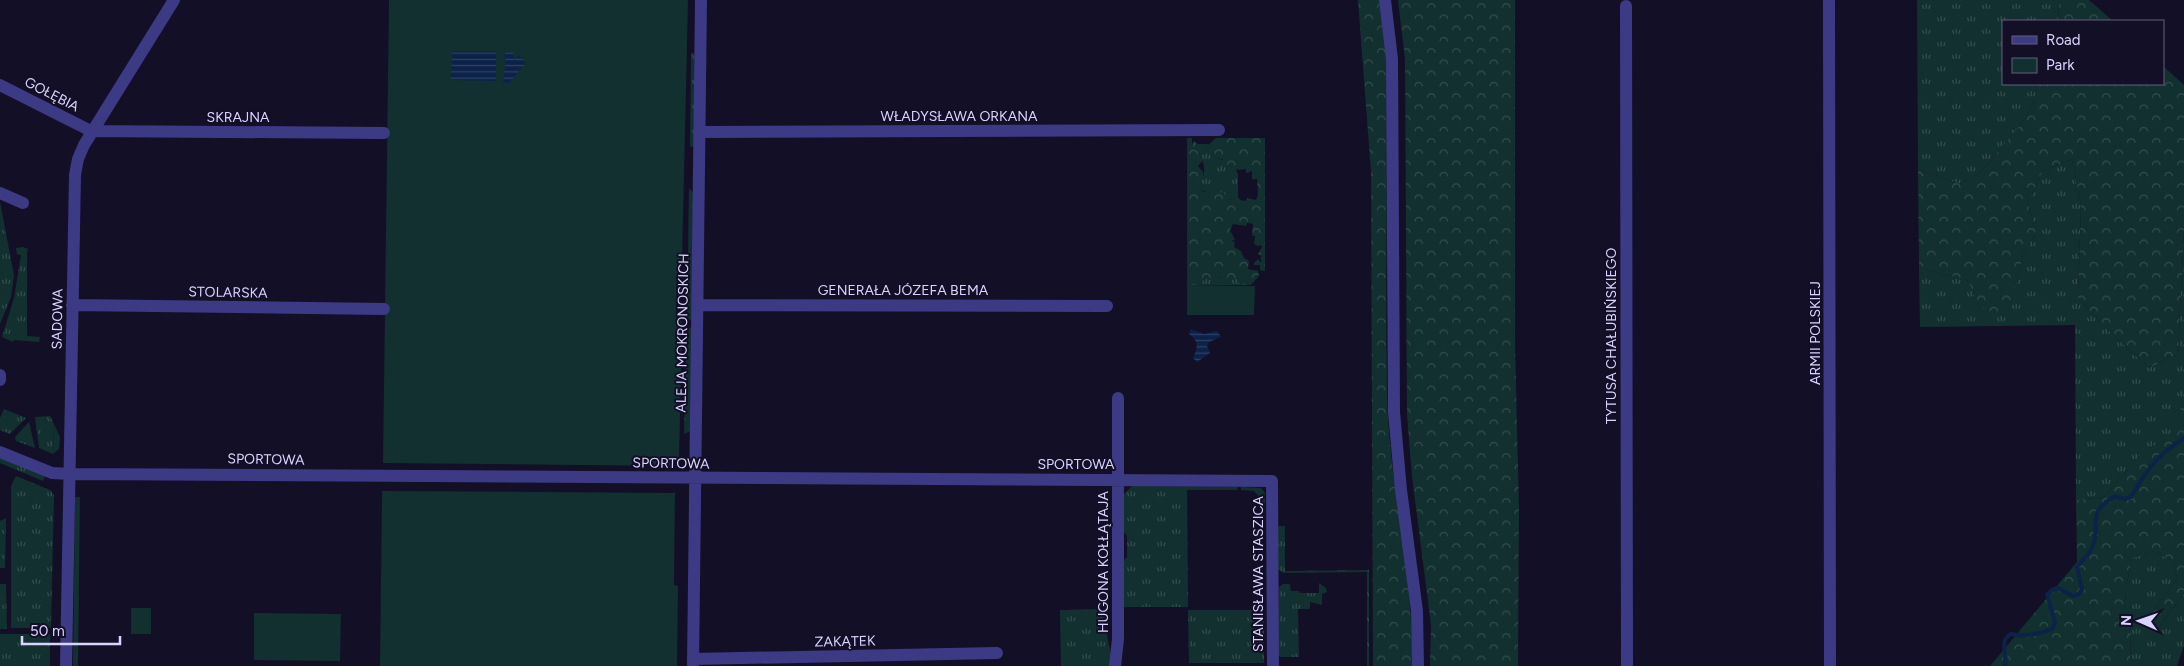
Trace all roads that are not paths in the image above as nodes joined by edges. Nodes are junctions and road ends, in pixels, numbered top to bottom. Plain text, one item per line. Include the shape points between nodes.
1 (174, 0) edge
2 (701, 0) edge
3 (1385, 0) edge
4 (1829, 0) edge
5 (1626, 6) dead end
6 (0, 85) edge
7 (1219, 130) dead end
8 (91, 131) junction
9 (700, 132) junction
10 (384, 133) dead end
11 (0, 193) edge
12 (23, 203) dead end
13 (72, 305) junction
14 (698, 305) junction
15 (1107, 306) dead end
16 (384, 309) dead end
17 (0, 375) edge
18 (0, 380) edge
19 (1118, 398) dead end
20 (0, 452) edge
21 (70, 474) junction
22 (696, 478) junction
23 (1118, 479) junction
24 (1272, 481) joint
25 (997, 653) dead end
26 (693, 663) edge
27 (66, 666) edge
28 (1115, 666) edge
29 (1273, 666) edge
30 (1418, 666) edge
31 (1627, 666) edge
32 (1830, 666) edge

1 - 8 street, SADOWA
2 - 9 street, ALEJA MOKRONOSKICH
3 - 30 street via 1392,59 1394,412 1417,611
4 - 32 street, ARMII POLSKIEJ
5 - 31 street, TYTUSA CHAŁUBIŃSKIEGO
6 - 8 street, GOŁĘBIA
7 - 9 street, WŁADYSŁAWA ORKANA
8 - 10 street, SKRAJNA
8 - 13 street, SADOWA via 78,159 75,175
9 - 14 street, ALEJA MOKRONOSKICH
11 - 12 street
13 - 16 street, STOLARSKA
13 - 21 street, SADOWA
14 - 15 street, GENERAŁA JÓZEFA BEMA
14 - 22 street, ALEJA MOKRONOSKICH
17 - 18 street
19 - 23 street, HUGONA KOŁŁĄTAJA
20 - 21 street, SPORTOWA via 52,472
21 - 22 street, SPORTOWA
21 - 27 street, SADOWA
22 - 23 street, SPORTOWA
22 - 26 street, ALEJA MOKRONOSKICH
23 - 24 street, SPORTOWA
23 - 28 street, HUGONA KOŁŁĄTAJA via 1118,639
24 - 29 street, STANISŁAWA STASZICA
25 - 26 street, ZAKĄTEK

